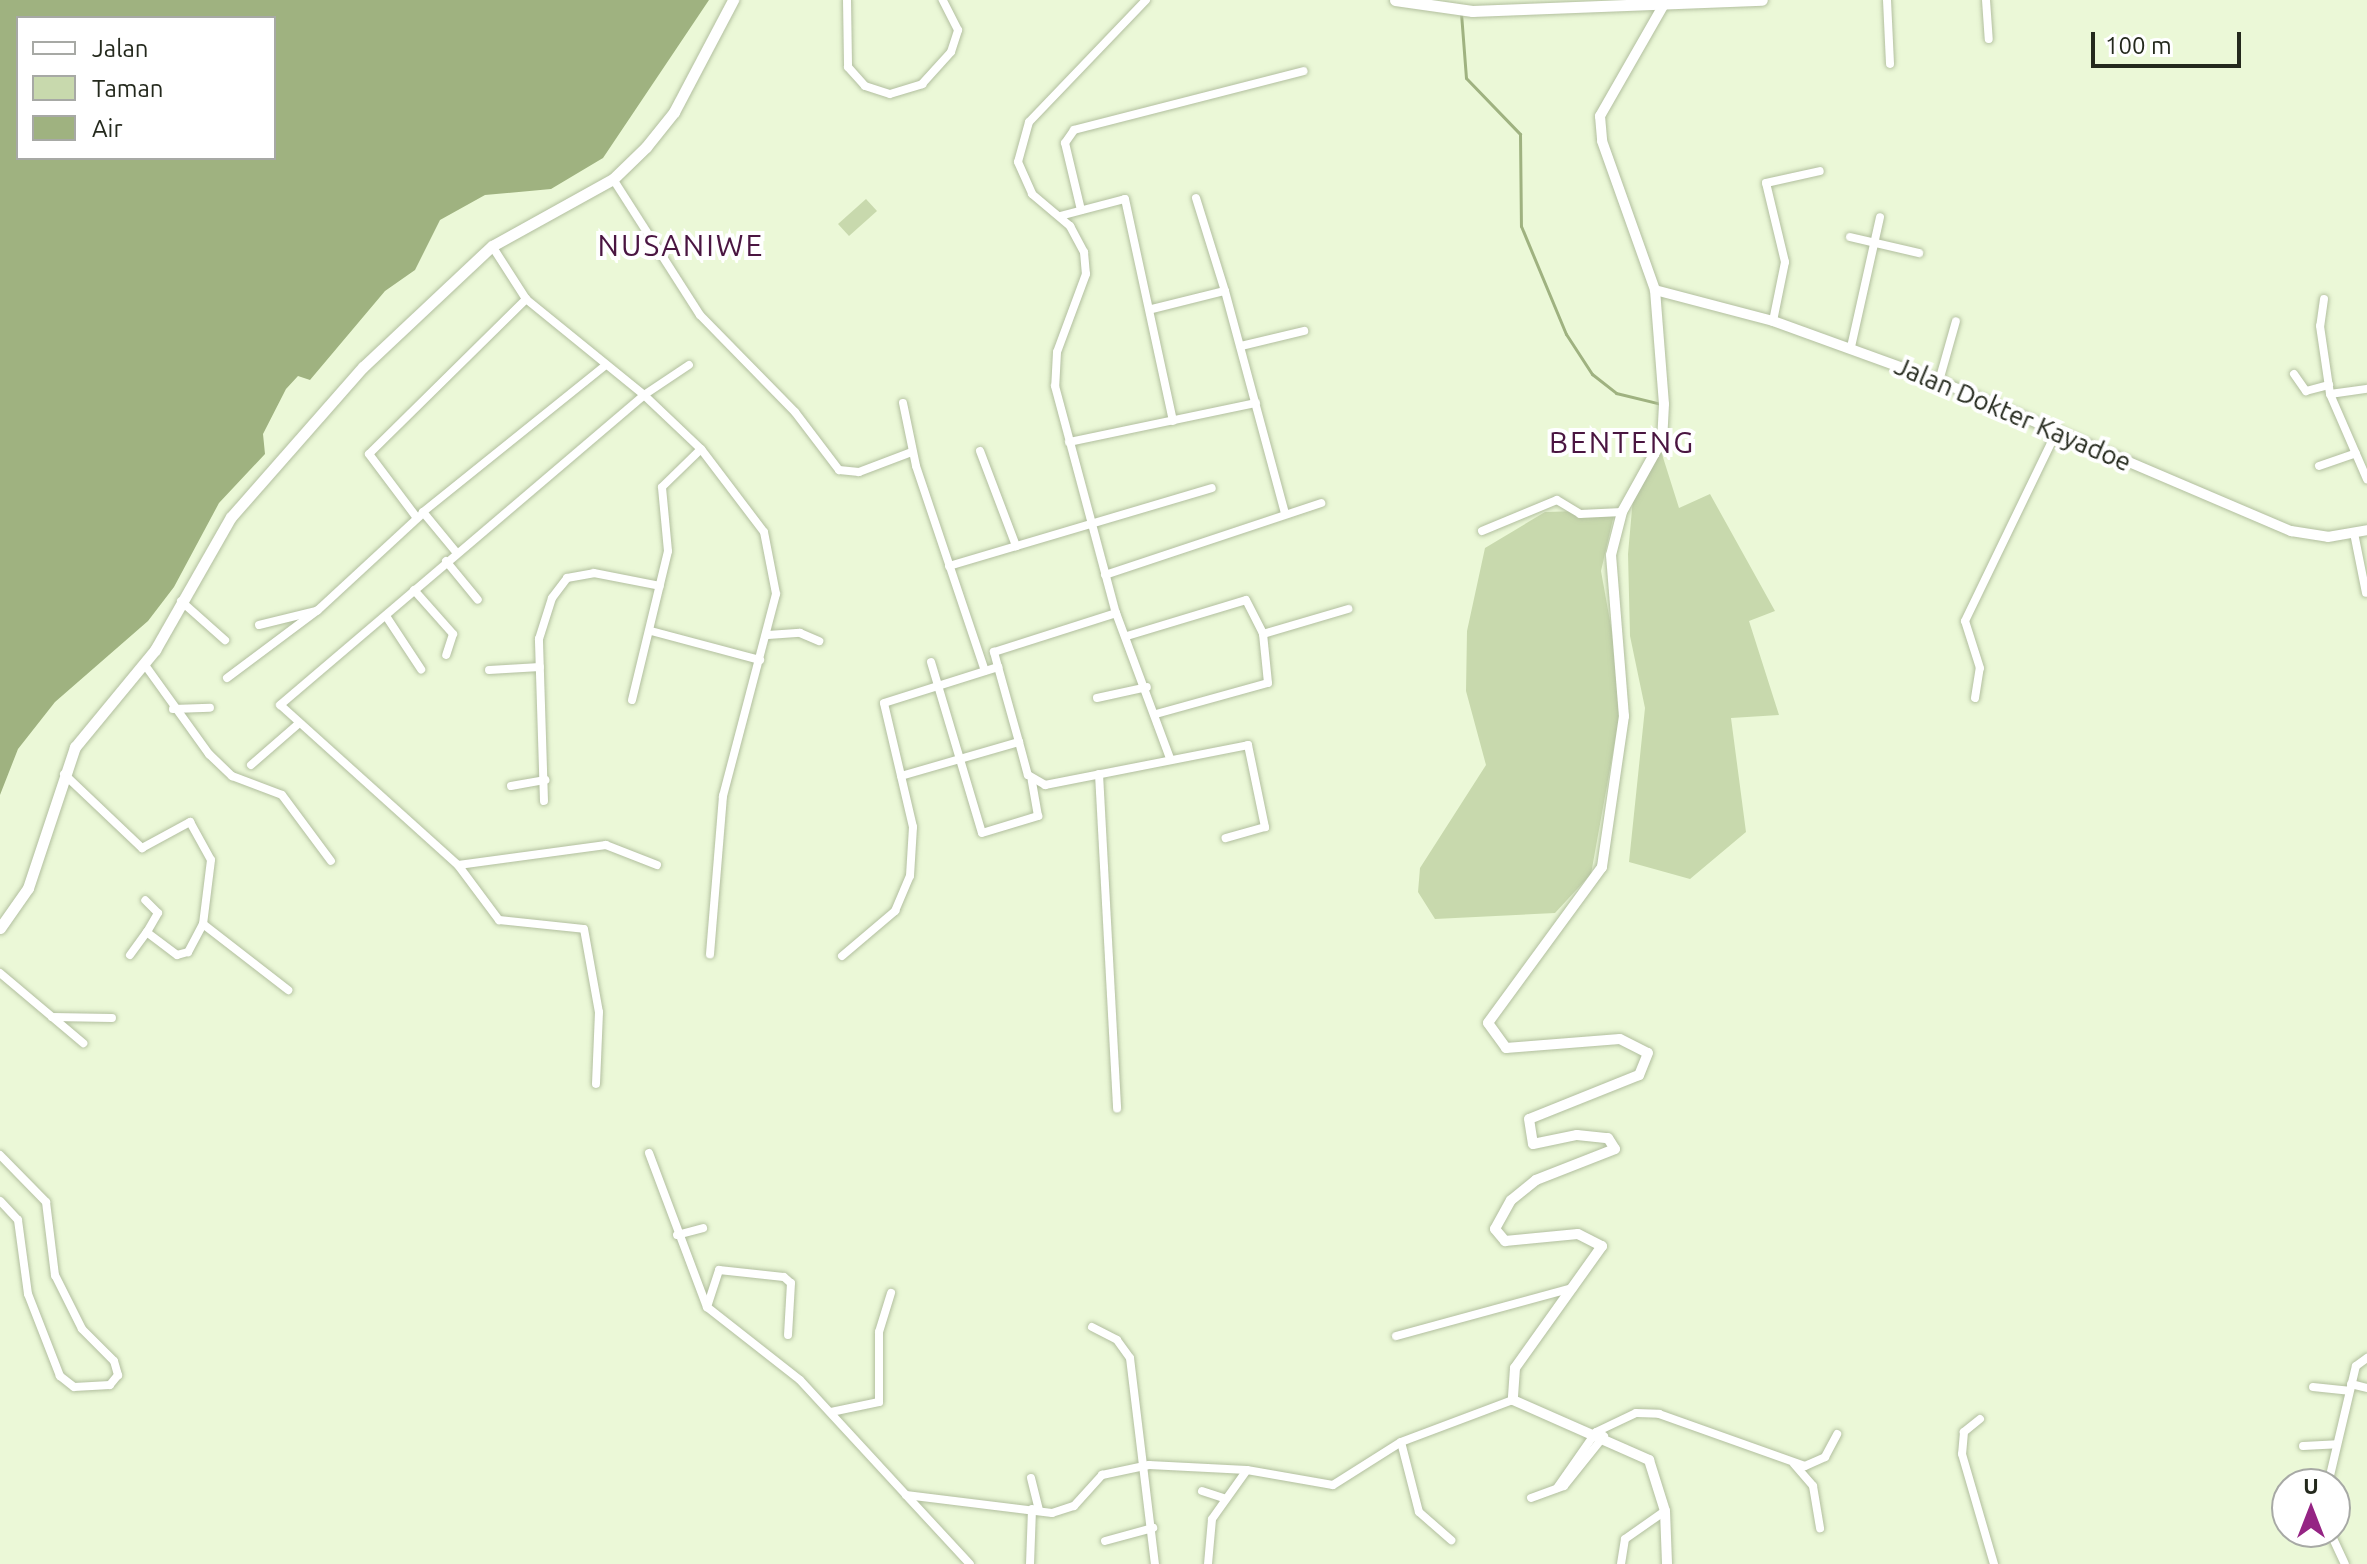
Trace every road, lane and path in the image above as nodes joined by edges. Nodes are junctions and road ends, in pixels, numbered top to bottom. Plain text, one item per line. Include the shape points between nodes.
1 (733, 0) edge
2 (847, 0) edge
3 (943, 0) edge
4 (1146, 0) edge
5 (1395, 0) edge
6 (1762, 0) edge
7 (1887, 0) edge
8 (1986, 0) edge
9 (1671, 4) edge
10 (1989, 39) dead end
11 (1890, 64) dead end
12 (1304, 71) dead end
13 (1820, 171) dead end
14 (613, 179) junction
15 (1196, 198) dead end
16 (1081, 210) junction
17 (1060, 216) junction
18 (1880, 217) dead end
19 (1850, 237) dead end
20 (1874, 244) junction
21 (492, 246) junction
22 (1919, 253) dead end
23 (1655, 290) junction
24 (1225, 291) junction
25 (526, 299) junction
26 (2324, 299) dead end
27 (1152, 309) junction
28 (1773, 321) junction
29 (1956, 321) dead end
30 (1304, 331) dead end
31 (1241, 346) junction
32 (1851, 347) junction
33 (606, 365) junction
34 (689, 365) dead end
35 (2294, 374) dead end
36 (1939, 381) junction
37 (2367, 389) edge
38 (2330, 390) junction
39 (644, 395) junction
40 (903, 403) dead end
41 (1256, 403) junction
42 (1173, 421) junction
43 (2058, 429) junction
44 (1069, 442) junction
45 (701, 449) junction
46 (980, 451) dead end
47 (912, 452) junction
48 (2356, 453) junction
49 (2319, 466) dead end
50 (2367, 479) edge
51 (1212, 488) dead end
52 (1321, 503) dead end
53 (1622, 512) junction
54 (1285, 514) junction
55 (420, 515) junction
56 (1092, 523) junction
57 (2367, 530) edge
58 (1482, 531) dead end
59 (2354, 533) junction
60 (1016, 546) junction
61 (456, 552) junction
62 (446, 561) junction
63 (949, 566) junction
64 (1105, 575) junction
65 (660, 586) junction
66 (414, 590) junction
67 (2366, 593) edge
68 (478, 600) dead end
69 (181, 601) junction
70 (1348, 609) dead end
71 (318, 610) junction
72 (1116, 613) junction
73 (386, 616) junction
74 (259, 625) dead end
75 (651, 631) junction
76 (1263, 634) junction
77 (768, 635) junction
78 (1127, 636) junction
79 (225, 640) dead end
80 (819, 641) dead end
81 (994, 652) junction
82 (446, 655) dead end
83 (980, 656) junction
84 (760, 660) junction
85 (931, 662) dead end
86 (145, 665) junction
87 (540, 667) junction
88 (998, 667) junction
89 (421, 669) dead end
90 (489, 670) dead end
91 (985, 671) junction
92 (227, 678) dead end
93 (938, 684) junction
94 (1147, 687) junction
95 (1097, 698) dead end
96 (1975, 698) dead end
97 (632, 700) dead end
98 (210, 708) dead end
99 (173, 709) junction
100 (1156, 714) junction
101 (297, 725) junction
102 (1019, 742) junction
103 (1170, 758) junction
104 (959, 759) junction
105 (251, 765) dead end
106 (64, 774) junction
107 (1099, 774) junction
108 (901, 776) junction
109 (545, 780) junction
110 (1032, 781) junction
111 (511, 786) dead end
112 (544, 801) dead end
113 (1226, 838) dead end
114 (331, 861) dead end
115 (458, 865) junction
116 (657, 865) dead end
117 (145, 900) dead end
118 (203, 924) junction
119 (0, 928) edge
120 (147, 932) junction
121 (710, 954) dead end
122 (130, 955) dead end
123 (842, 956) dead end
124 (0, 973) edge
125 (288, 990) dead end
126 (52, 1017) junction
127 (112, 1018) dead end
128 (83, 1043) dead end
129 (596, 1084) dead end
130 (1117, 1109) dead end
131 (649, 1153) dead end
132 (0, 1155) edge
133 (0, 1201) edge
134 (703, 1228) dead end
135 (677, 1235) junction
136 (1577, 1287) junction
137 (891, 1293) dead end
138 (707, 1307) junction
139 (1092, 1327) dead end
140 (788, 1335) dead end
141 (1396, 1336) dead end
142 (2367, 1358) edge
143 (2313, 1387) dead end
144 (2350, 1388) junction
145 (2367, 1388) edge
146 (1513, 1400) junction
147 (831, 1412) junction
148 (1980, 1419) dead end
149 (1601, 1432) junction
150 (1837, 1434) dead end
151 (1401, 1442) junction
152 (2337, 1444) junction
153 (2303, 1446) dead end
154 (1793, 1463) junction
155 (1149, 1465) junction
156 (2332, 1468) edge
157 (1247, 1470) junction
158 (1031, 1478) dead end
159 (1202, 1491) dead end
160 (906, 1495) junction
161 (1531, 1498) dead end
162 (1226, 1499) junction
163 (1035, 1510) junction
164 (1665, 1511) junction
165 (1153, 1528) junction
166 (1820, 1528) dead end
167 (1451, 1540) dead end
168 (1105, 1541) dead end
169 (970, 1564) edge
170 (1030, 1564) edge
171 (1155, 1564) edge
172 (1208, 1564) edge
173 (1621, 1564) edge
174 (1667, 1564) edge
175 (1994, 1564) edge

1 - 14 main road via 674,112
2 - 3 street via 848,67 865,86 890,94 922,84 951,52 958,30
4 - 17 street via 1022,135 1021,174
5 - 9 main road via 1472,11
6 - 9 main road
7 - 11 street
8 - 10 street
9 - 23 street via 1600,116 1602,141
12 - 16 street via 1074,130 1065,143
13 - 28 street via 1766,183 1785,262
14 - 21 main road
14 - 47 street via 700,315 795,412 839,470 859,472
15 - 24 street
16 - 17 street
16 - 27 street via 1125,199
17 - 44 street via 1081,243 1086,274 1054,366
18 - 20 street
19 - 20 street
20 - 22 street
20 - 32 street
21 - 25 street
21 - 69 main road via 335,398 231,517
23 - 28 street, Jalan Dokter Kayadoe
23 - 53 street via 1663,432
24 - 27 street
24 - 31 street
25 - 33 street
25 - 55 street via 369,454
26 - 38 street via 2320,326
27 - 42 street
28 - 32 street, Jalan Dokter Kayadoe
29 - 36 street
30 - 31 street
31 - 41 street
32 - 36 street, Jalan Dokter Kayadoe
33 - 39 street
33 - 55 street
34 - 39 street
35 - 38 street via 2306,391
36 - 43 street, Jalan Dokter Kayadoe
37 - 38 street
38 - 48 street
39 - 45 street
39 - 61 street
40 - 47 street
41 - 42 street
41 - 54 street
42 - 44 street
43 - 59 street, Jalan Dokter Kayadoe via 2291,531
43 - 96 street via 1965,621 1980,668
44 - 56 street
45 - 65 street via 662,487 669,542
45 - 77 street via 768,540 776,594
46 - 60 street
47 - 63 street
48 - 49 street
48 - 50 street
51 - 56 street
52 - 54 street
53 - 58 street via 1580,514 1557,500
53 - 136 street via 1609,579 1624,716 1602,867 1488,1023 1506,1048 1620,1039 1648,1053 1639,1075 1529,1119 1533,1144 1577,1135 1608,1138 1615,1149 1536,1180 1495,1225 1505,1241 1578,1234 1599,1241 1601,1251
54 - 64 street
55 - 61 street
55 - 71 street
56 - 60 street
56 - 64 street
57 - 59 street, Jalan Dokter Kayadoe
59 - 67 street
60 - 63 street
61 - 62 street
62 - 66 street
62 - 68 street
63 - 83 street
64 - 72 street
65 - 75 street
65 - 87 street via 594,573 567,578 545,615
66 - 73 street
66 - 82 street via 453,634
69 - 79 street
69 - 86 main road
70 - 76 street
71 - 74 street
71 - 92 street
72 - 78 street
72 - 81 street
73 - 89 street
73 - 101 street via 281,703
75 - 84 street
75 - 97 street
76 - 78 street via 1246,600
76 - 100 street via 1271,681
77 - 80 street via 803,633
77 - 84 street
78 - 94 street
81 - 83 street
81 - 88 street
83 - 91 street
84 - 121 street via 723,796
85 - 93 street
86 - 99 street
86 - 106 main road via 75,747
87 - 90 street
87 - 109 street
88 - 91 street
88 - 102 street
91 - 93 street
93 - 104 street
93 - 108 street via 884,703
94 - 95 street
94 - 100 street
98 - 99 street
99 - 114 street via 226,771 282,795
100 - 103 street
101 - 105 street
101 - 115 street
102 - 104 street
102 - 110 street
103 - 107 street
103 - 113 street via 1242,744 1254,749 1265,827
104 - 108 street
104 - 110 street via 982,833 1038,816
106 - 118 street via 142,848 190,822 211,860
106 - 119 main road via 28,888
107 - 110 street
107 - 130 street
108 - 123 street via 915,839 906,892 883,924
109 - 111 street
109 - 112 street
115 - 116 street via 606,845
115 - 129 street via 499,920 584,929 599,1012
117 - 120 street via 158,913
118 - 120 street via 183,956
118 - 125 street
120 - 122 street
124 - 126 street
126 - 127 street
126 - 128 street
131 - 135 street
132 - 133 street via 46,1202 55,1275 82,1329 114,1361 118,1375 110,1385 74,1387 60,1376 28,1294 18,1220
134 - 135 street
135 - 138 street
136 - 141 street
136 - 146 street via 1515,1368
137 - 147 street via 879,1332 879,1402
138 - 140 street via 719,1270 784,1277 792,1288
138 - 147 street
139 - 155 street via 1128,1352
142 - 144 street
143 - 144 street
144 - 145 street
144 - 152 street
146 - 149 street
146 - 151 street
147 - 160 street via 876,1470
148 - 175 street via 1964,1432 1962,1454
149 - 154 street via 1636,1413 1659,1414
149 - 161 street via 1557,1488
149 - 164 street via 1649,1460
150 - 154 street via 1817,1462
151 - 157 street via 1333,1485
151 - 167 street via 1419,1512
152 - 153 street
152 - 156 street
154 - 166 street via 1813,1486
155 - 157 street
155 - 163 street via 1102,1475 1067,1509
155 - 165 street
157 - 162 street
158 - 163 street
159 - 162 street
160 - 163 street
160 - 169 street
162 - 172 street via 1208,1533
163 - 170 street
164 - 173 street via 1625,1539
164 - 174 street
165 - 168 street
165 - 171 street

